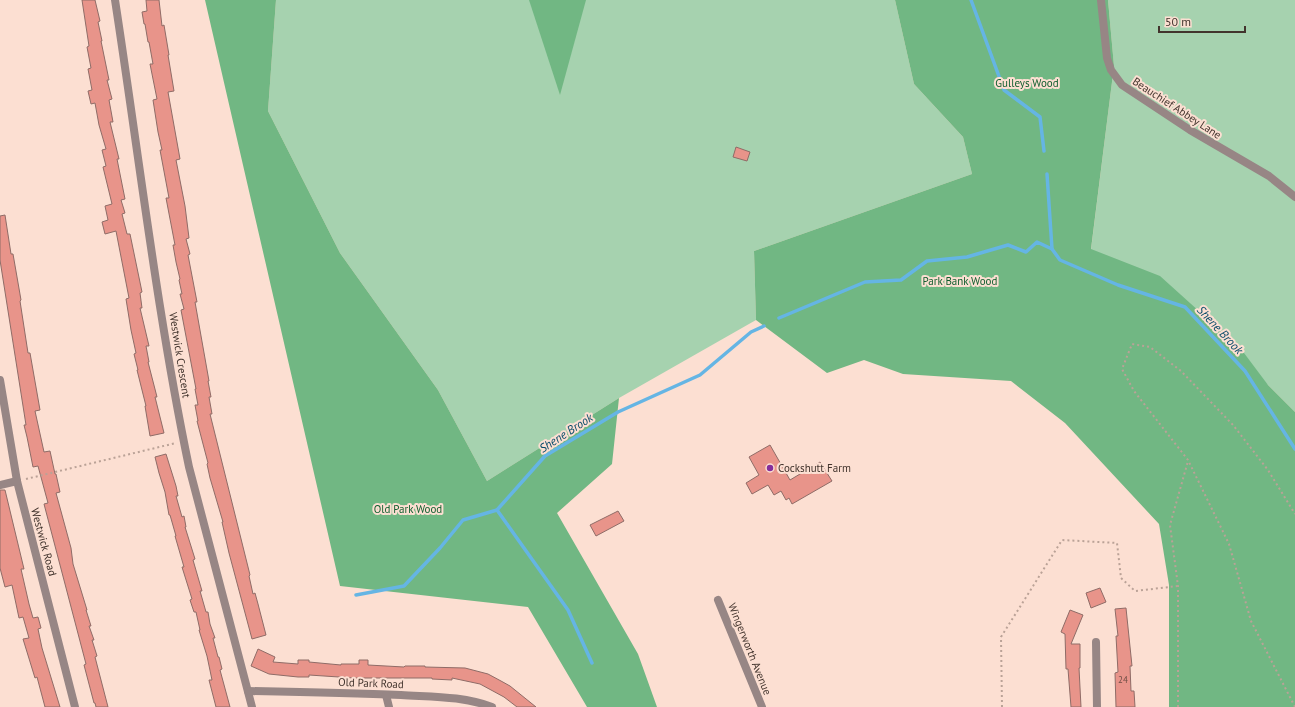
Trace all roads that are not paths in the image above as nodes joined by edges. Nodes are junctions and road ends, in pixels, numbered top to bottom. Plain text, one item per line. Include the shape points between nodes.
1 (115, 0) edge
2 (1101, 0) edge
3 (1295, 197) edge
4 (0, 380) edge
5 (17, 481) junction
6 (0, 485) edge
7 (718, 600) dead end
8 (1096, 642) dead end
9 (248, 691) junction
10 (386, 694) junction
11 (75, 707) edge
12 (252, 707) edge
13 (388, 707) edge
14 (492, 707) edge
15 (762, 707) edge
16 (1097, 707) edge

1 - 9 street, Westwick Crescent via 163,322 189,467
2 - 3 street, Beauchief Abbey Lane via 1107,58 1111,70 1122,85 1190,130 1269,176
4 - 5 street, Westwick Road
5 - 6 street
5 - 11 street, Westwick Road
7 - 15 street, Wingerworth Avenue
8 - 16 street
9 - 10 street, Old Park Road
9 - 12 street, Westwick Crescent
10 - 13 street
10 - 14 street, Old Park Road via 460,698

